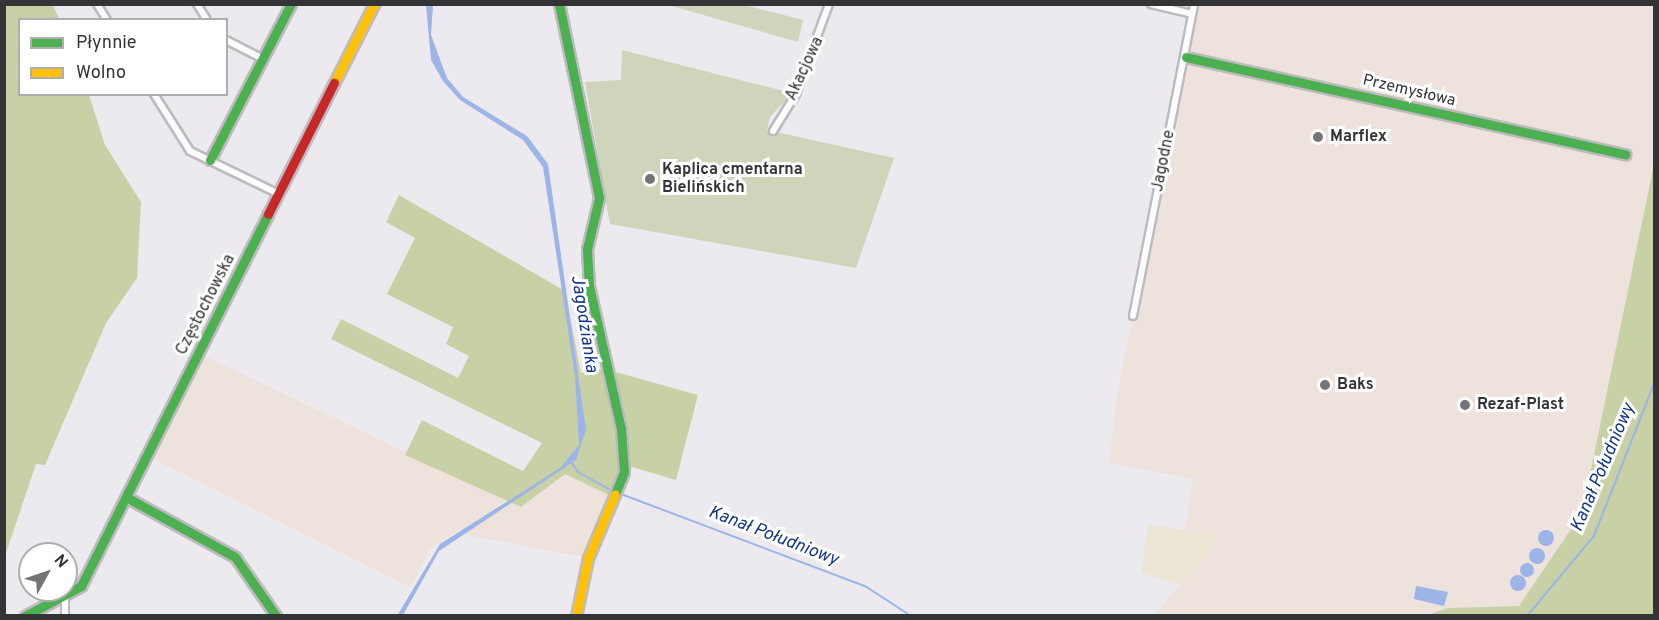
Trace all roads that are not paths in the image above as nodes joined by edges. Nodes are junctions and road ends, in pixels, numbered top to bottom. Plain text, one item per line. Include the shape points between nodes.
1 (197, 4) edge
2 (291, 4) edge
3 (374, 4) edge
4 (559, 4) edge
5 (829, 4) edge
6 (1150, 4) edge
7 (1194, 4) edge
8 (1192, 14) junction
9 (206, 18) edge
10 (228, 41) edge
11 (1186, 57) junction
12 (263, 58) junction
13 (155, 96) edge
14 (773, 131) dead end
15 (1625, 154) dead end
16 (210, 160) junction
17 (279, 194) junction
18 (1133, 316) dead end
19 (126, 497) junction
20 (78, 588) edge
21 (56, 602) edge
22 (25, 615) edge
23 (276, 615) edge
24 (576, 615) edge

1 - 9 street
2 - 12 street
3 - 17 street, Częstochowska
4 - 24 street via 599,198 587,249 589,286 621,429 624,472 588,558
5 - 14 street, Akacjowa via 796,94
6 - 8 street
7 - 8 street, Jagodne
8 - 11 street, Jagodne
10 - 12 street
11 - 15 street, Przemysłowa
11 - 18 street, Jagodne
12 - 16 street
13 - 16 street via 190,151
16 - 17 street
17 - 19 street, Częstochowska
19 - 20 street, Częstochowska
19 - 23 street via 236,557
21 - 22 street

